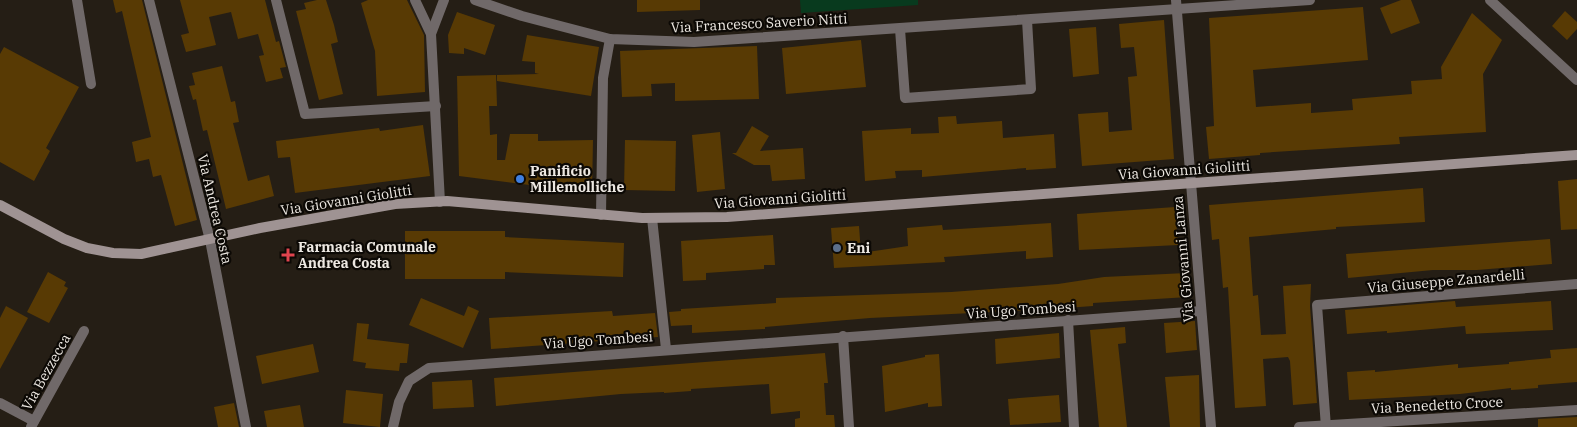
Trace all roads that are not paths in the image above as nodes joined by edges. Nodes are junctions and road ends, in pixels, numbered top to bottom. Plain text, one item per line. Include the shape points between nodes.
1 (77, 0) edge
2 (149, 0) edge
3 (276, 0) edge
4 (415, 0) edge
5 (444, 0) edge
6 (475, 0) edge
7 (1310, 0) edge
8 (1490, 0) edge
9 (1176, 5) edge
10 (1027, 20) junction
11 (900, 29) junction
12 (431, 34) junction
13 (610, 39) junction
14 (1577, 80) edge
15 (92, 84) dead end
16 (436, 106) junction
17 (1577, 155) edge
18 (1190, 183) junction
19 (440, 202) junction
20 (0, 205) edge
21 (601, 215) junction
22 (652, 218) junction
23 (210, 240) junction
24 (1576, 286) edge
25 (1201, 310) junction
26 (1068, 320) junction
27 (84, 331) dead end
28 (843, 336) junction
29 (666, 349) junction
30 (0, 403) edge
31 (1577, 410) edge
32 (33, 424) edge
33 (1326, 426) edge
34 (246, 427) edge
35 (393, 427) edge
36 (849, 427) edge
37 (1074, 427) edge
38 (1211, 427) edge
39 (1299, 427) edge

1 - 15 street
2 - 23 street, Via Andrea Costa
3 - 16 street via 304,114
4 - 12 street
5 - 12 street
6 - 13 street, Via Francesco Saverio Nitti
7 - 9 street, Via Francesco Saverio Nitti
8 - 14 street
9 - 10 street, Via Francesco Saverio Nitti
9 - 18 street, Via Giovanni Lanza
10 - 11 street, Via Francesco Saverio Nitti
10 - 11 street via 1031,89 905,98
11 - 13 street, Via Francesco Saverio Nitti via 694,42
12 - 16 street
13 - 21 street via 603,78
16 - 19 street
17 - 18 street, Via Giovanni Giolitti
18 - 22 street, Via Giovanni Giolitti via 727,217
18 - 25 street, Via Giovanni Lanza
19 - 21 street, Via Giovanni Giolitti
19 - 23 street, Via Giovanni Giolitti via 347,211
20 - 23 street, Via Giovanni Giolitti via 64,239 113,253 142,254
21 - 22 street, Via Giovanni Giolitti
22 - 29 street
23 - 34 street, Via Andrea Costa
24 - 33 street, Via Giuseppe Zanardelli via 1317,305
25 - 26 street, Via Ugo Tombesi
25 - 38 street, Via Giovanni Lanza
26 - 28 street, Via Ugo Tombesi
26 - 37 street
27 - 32 street, Via Bezzecca
28 - 29 street, Via Ugo Tombesi
28 - 36 street
29 - 35 street, Via Ugo Tombesi via 429,368 409,381 399,402
30 - 32 street
31 - 33 street, Via Benedetto Croce
33 - 39 street, Via Benedetto Croce

